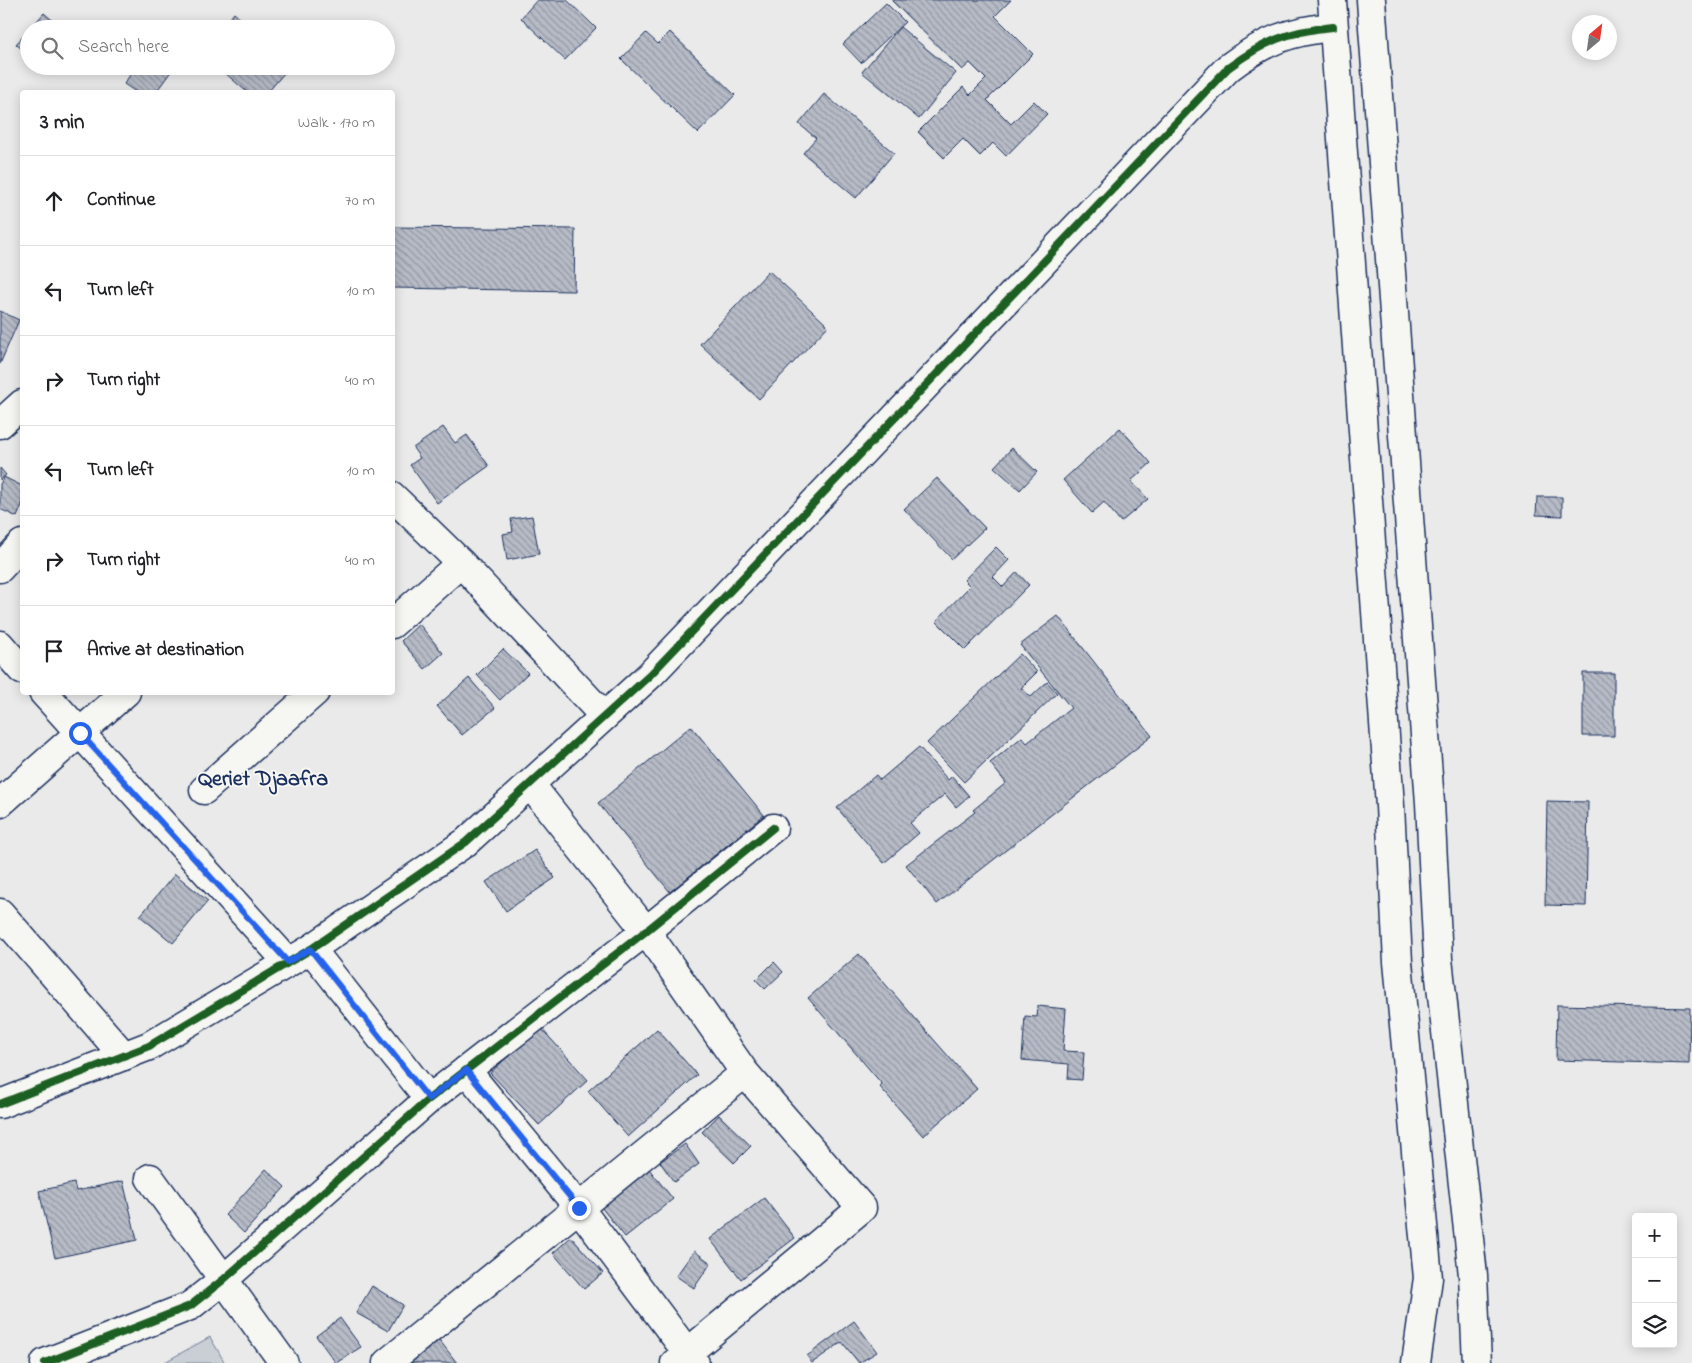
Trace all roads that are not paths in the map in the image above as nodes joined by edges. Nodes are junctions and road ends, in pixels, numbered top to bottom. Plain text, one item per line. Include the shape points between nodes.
1 (1332, 0) edge
2 (1372, 0) edge
3 (1333, 27) junction
4 (20, 406) edge
5 (0, 424) edge
6 (395, 499) edge
7 (20, 546) edge
8 (460, 563) junction
9 (0, 568) edge
10 (395, 621) edge
11 (0, 645) edge
12 (20, 668) edge
13 (46, 695) edge
14 (123, 695) edge
15 (312, 695) edge
16 (604, 716) junction
17 (80, 733) junction
18 (530, 784) junction
19 (204, 790) dead end
20 (0, 802) edge
21 (773, 828) dead end
22 (0, 913) edge
23 (646, 931) junction
24 (299, 955) junction
25 (124, 1056) junction
26 (466, 1070) junction
27 (745, 1073) junction
28 (429, 1099) junction
29 (0, 1104) edge
30 (150, 1178) dead end
31 (579, 1208) junction
32 (223, 1280) junction
33 (686, 1360) edge
34 (45, 1363) edge
35 (284, 1363) edge
36 (387, 1363) edge
37 (1416, 1363) edge
38 (1477, 1363) edge

1 - 3 street
2 - 38 street via 1430,803 1438,959 1473,1275
3 - 16 street via 1277,38 1252,50 1228,68 650,675
3 - 37 street via 1390,806 1399,979 1428,1278
4 - 5 street
6 - 8 street
7 - 9 street
8 - 10 street
8 - 16 street
11 - 12 street
13 - 17 street
14 - 17 street
15 - 19 street
16 - 18 street
17 - 20 street
17 - 24 street
18 - 23 street
18 - 24 street via 466,842
21 - 23 street
22 - 25 street
23 - 26 street
23 - 27 street
24 - 25 street via 150,1046
24 - 28 street
25 - 29 street
26 - 28 street
26 - 31 street
27 - 31 street
27 - 33 street via 862,1208
28 - 32 street
30 - 32 street
31 - 33 street
31 - 36 street
32 - 34 street via 190,1306
32 - 35 street

